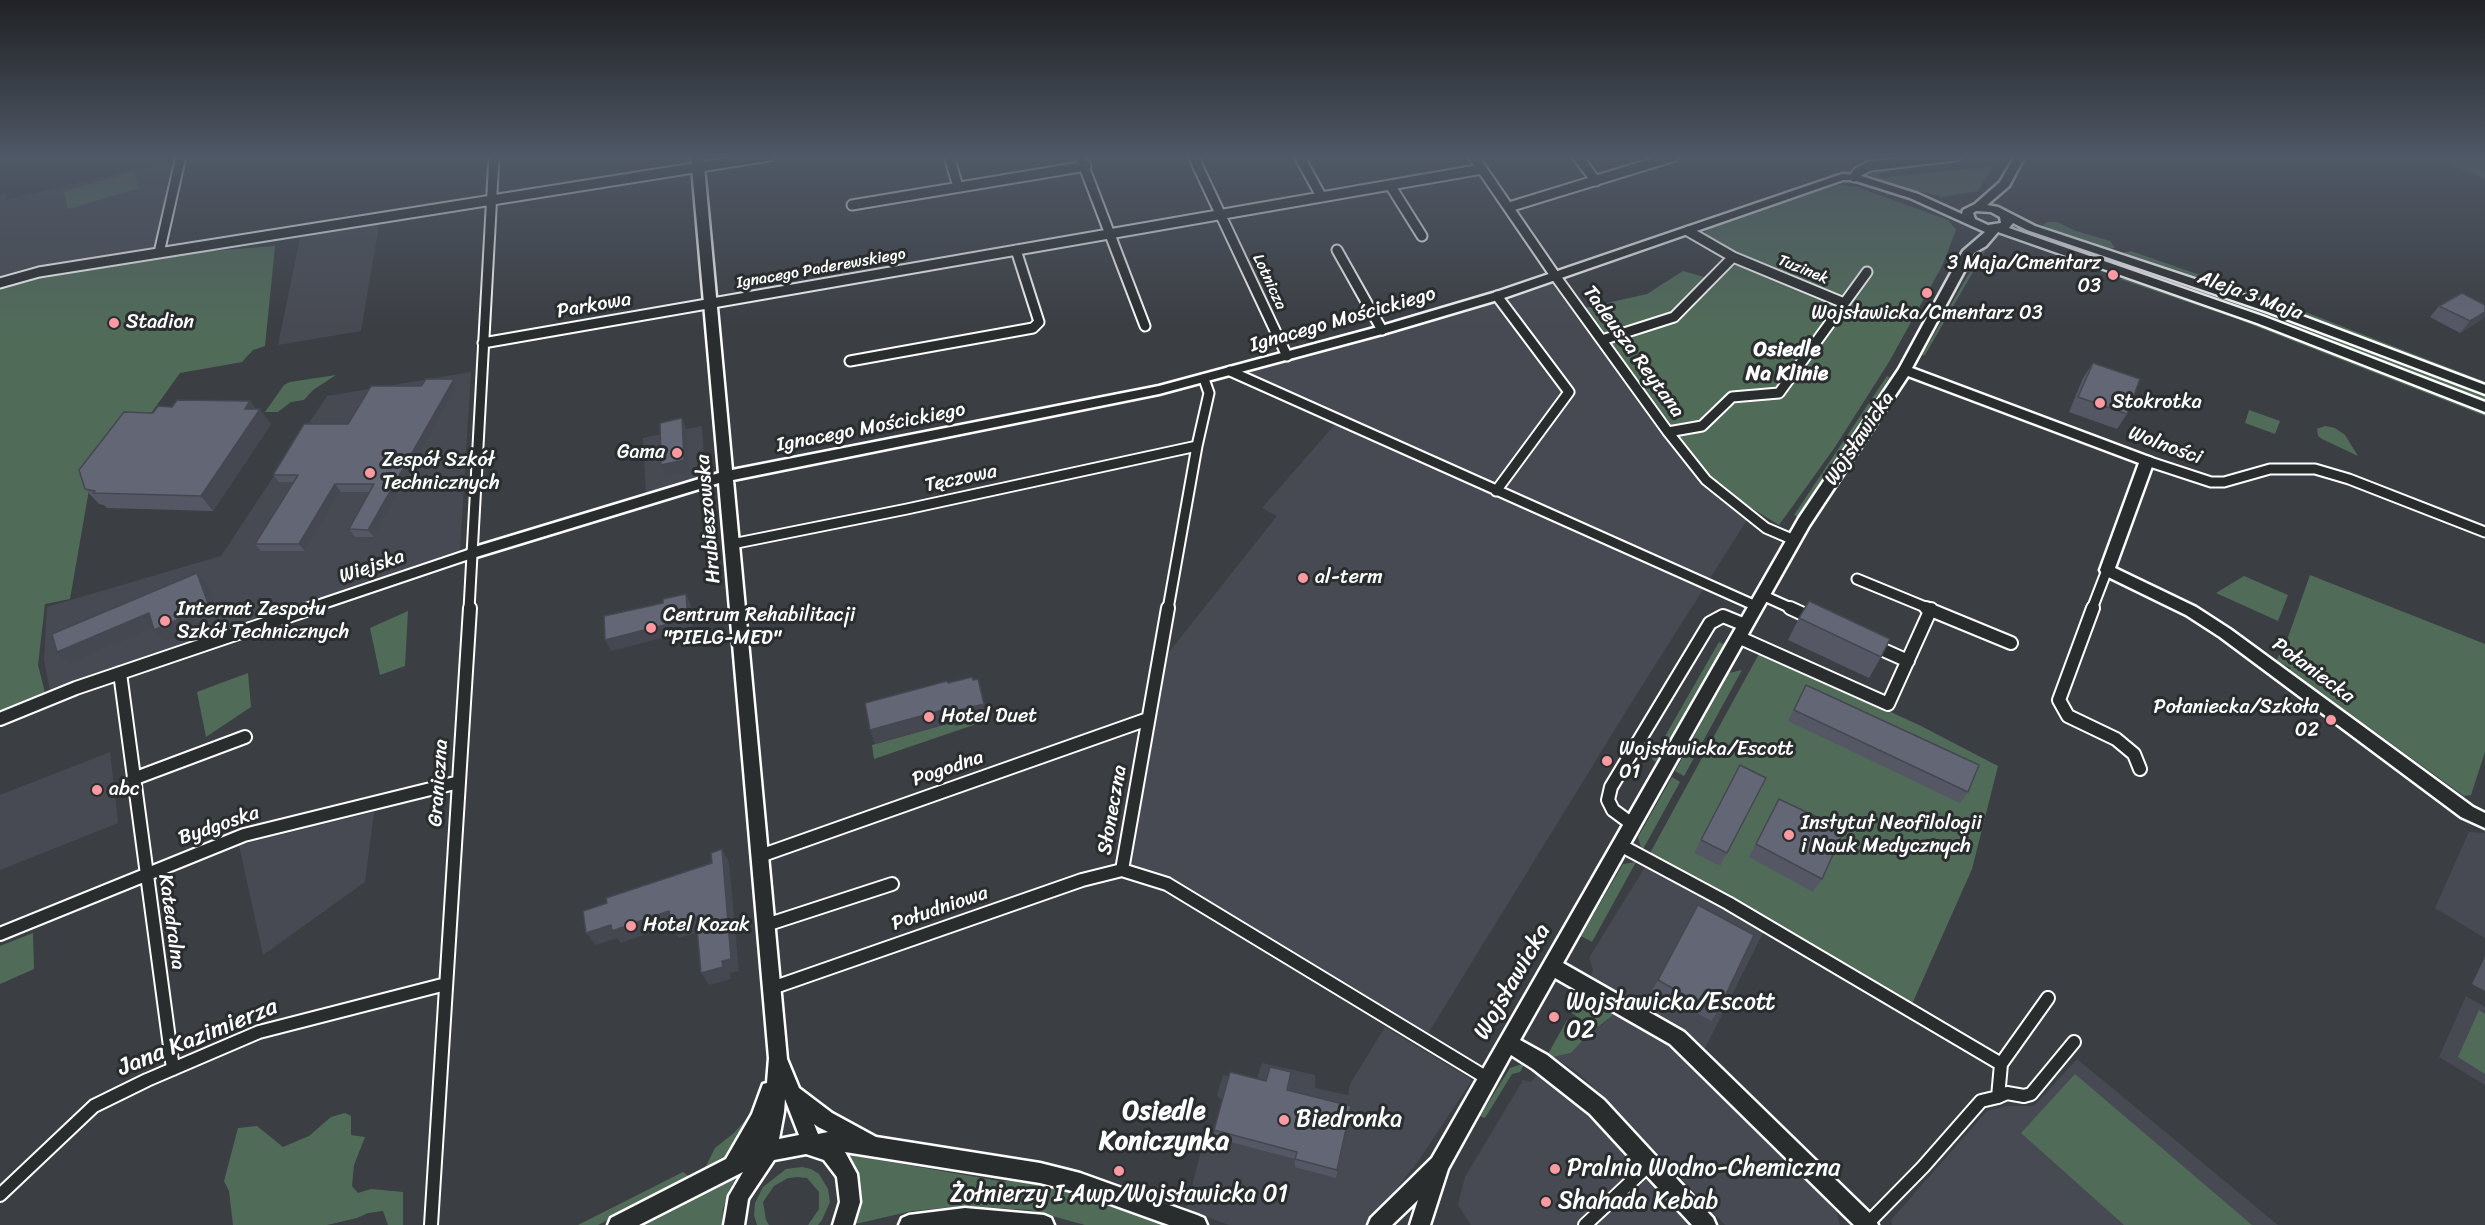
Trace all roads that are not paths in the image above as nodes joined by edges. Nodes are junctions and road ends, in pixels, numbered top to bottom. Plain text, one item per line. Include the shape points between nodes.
1 (168, 213) edge
2 (405, 213) edge
3 (491, 213) edge
4 (702, 213) edge
5 (1104, 213) edge
6 (1226, 213) edge
7 (1408, 213) edge
8 (1513, 213) edge
9 (1738, 213) edge
10 (1952, 213) edge
11 (1967, 213) edge
12 (1986, 213) edge
13 (2001, 213) edge
14 (1221, 214) junction
15 (1970, 221) junction
16 (2000, 222) junction
17 (1688, 231) junction
18 (1111, 233) junction
19 (1422, 236) dead end
20 (1016, 250) junction
21 (1337, 250) dead end
22 (1969, 251) junction
23 (159, 253) junction
24 (1733, 257) junction
25 (1867, 272) dead end
26 (1556, 277) junction
27 (0, 283) edge
28 (1497, 296) junction
29 (711, 303) junction
30 (1844, 303) junction
31 (1145, 326) dead end
32 (1382, 330) junction
33 (1602, 340) junction
34 (483, 343) junction
35 (1287, 356) junction
36 (850, 361) dead end
37 (1905, 370) junction
38 (1230, 371) junction
39 (1204, 379) junction
40 (2485, 390) edge
41 (2485, 407) edge
42 (1668, 432) junction
43 (1197, 446) junction
44 (2147, 461) junction
45 (726, 476) junction
46 (1496, 491) junction
47 (2485, 531) edge
48 (1794, 540) junction
49 (732, 544) junction
50 (473, 553) junction
51 (2107, 570) junction
52 (1857, 579) dead end
53 (1759, 601) junction
54 (1931, 609) junction
55 (1824, 623) edge
56 (1742, 631) junction
57 (1866, 642) edge
58 (2012, 643) dead end
59 (1908, 661) junction
60 (120, 673) junction
61 (0, 718) edge
62 (1148, 719) junction
63 (245, 737) dead end
64 (2139, 769) dead end
65 (133, 779) junction
66 (459, 782) junction
67 (2485, 821) edge
68 (1632, 824) junction
69 (1620, 846) junction
70 (760, 856) junction
71 (1122, 870) junction
72 (145, 874) junction
73 (892, 884) dead end
74 (766, 925) junction
75 (0, 934) edge
76 (1552, 966) junction
77 (446, 984) junction
78 (772, 988) junction
79 (2048, 999) dead end
80 (2074, 1042) dead end
81 (1508, 1043) junction
82 (2001, 1064) junction
83 (777, 1065) junction
84 (173, 1069) junction
85 (1487, 1078) junction
86 (792, 1094) junction
87 (1998, 1097) junction
88 (813, 1145) junction
89 (874, 1146) junction
90 (767, 1153) junction
91 (1650, 1164) junction
92 (1439, 1165) junction
93 (733, 1167) junction
94 (0, 1195) edge
95 (431, 1225) edge
96 (618, 1225) edge
97 (734, 1225) edge
98 (843, 1225) edge
99 (909, 1225) edge
100 (1044, 1225) edge
101 (1197, 1225) edge
102 (1378, 1225) edge
103 (1420, 1225) edge
104 (1585, 1225) edge
105 (1706, 1225) edge
106 (1867, 1225) edge

1 - 23 street
2 - 23 street
3 - 34 street, Graniczna
4 - 29 street, Hrubieszowska
5 - 18 street
6 - 14 street, Ignacego Paderewskiego
7 - 19 street
8 - 26 street, Tadeusza Reytana
9 - 17 street, Ignacego Mościckiego
10 - 15 street
11 - 15 street, Wojsławicka
12 - 16 street
13 - 16 street
14 - 18 street, Ignacego Paderewskiego
14 - 35 street, Lotnicza
15 - 16 street
15 - 22 street, Wojsławicka
16 - 22 street, Wojsławicka via 1982,243
16 - 40 street, Aleja 3 Maja via 2031,228 2272,309
16 - 41 street, Aleja 3 Maja
17 - 24 street, Tuzinek
17 - 26 street, Ignacego Mościckiego
18 - 20 street, Ignacego Paderewskiego
18 - 31 street
20 - 29 street, Ignacego Paderewskiego
20 - 36 street via 1039,322 1033,328
21 - 32 street
22 - 37 street, Wojsławicka
23 - 27 street via 39,272
24 - 30 street, Tuzinek
24 - 33 street via 1674,317
25 - 30 street
26 - 28 street, Ignacego Mościckiego
26 - 33 street, Tadeusza Reytana
28 - 32 street, Ignacego Mościckiego
28 - 46 street via 1569,392
29 - 34 street, Parkowa
29 - 45 street, Hrubieszowska
30 - 42 street via 1779,393 1732,397 1702,426
32 - 35 street, Ignacego Mościckiego
33 - 42 street, Tadeusza Reytana
34 - 50 street, Graniczna
35 - 38 street, Ignacego Mościckiego
37 - 44 street, Wolności
37 - 48 street, Wojsławicka
38 - 39 street, Ignacego Mościckiego
38 - 46 street
39 - 43 street, Słoneczna via 1209,393
39 - 45 street, Ignacego Mościckiego
42 - 48 street, Tadeusza Reytana via 1706,480 1766,528
43 - 49 street, Tęczowa
43 - 62 street, Słoneczna
44 - 47 street, Wolności via 2211,482 2270,469 2315,469
44 - 51 street
45 - 49 street, Hrubieszowska
45 - 50 street, Wiejska
46 - 53 street
48 - 53 street, Wojsławicka
49 - 70 street, Hrubieszowska
50 - 60 street, Wiejska
50 - 66 street, Graniczna
51 - 64 street via 2059,700 2068,716 2116,739 2134,754
51 - 67 street, Połaniecka via 2191,611 2225,633 2467,812
52 - 54 street
53 - 55 street
53 - 56 street, Wojsławicka
54 - 58 street
54 - 59 street
56 - 59 street via 1888,704
56 - 68 street, Wojsławicka
56 - 68 street via 1723,616 1710,623 1611,787 1608,800 1612,810
57 - 59 street
60 - 61 street, Wiejska
60 - 65 street, Katedralna
62 - 70 street, Pogodna
62 - 71 street, Słoneczna
63 - 65 street
65 - 72 street, Katedralna
66 - 72 street, Bydgoska via 244,835
66 - 77 street, Graniczna
68 - 69 street, Wojsławicka
69 - 76 street, Wojsławicka
69 - 82 street via 1728,903
70 - 74 street, Hrubieszowska
71 - 78 street, Południowa via 1082,880
71 - 85 street, Słoneczna via 1167,884
72 - 75 street, Bydgoska
72 - 84 street, Katedralna
73 - 74 street
74 - 78 street, Hrubieszowska
76 - 81 street, Wojsławicka
76 - 106 street via 1677,1038
77 - 84 street, Jana Kazimierza via 259,1032
77 - 95 street, Graniczna
78 - 83 street, Hrubieszowska
79 - 82 street
80 - 87 street via 2031,1094 2007,1093
81 - 85 street, Wojsławicka
81 - 91 street via 1540,1062 1597,1107
82 - 87 street
83 - 86 street
83 - 90 street
83 - 93 street via 760,1119
84 - 94 street, Jana Kazimierza via 93,1106
85 - 92 street, Wojsławicka
86 - 88 street
86 - 89 street via 825,1120
87 - 106 street via 1981,1101
88 - 89 street via 830,1141
88 - 90 street via 793,1145
88 - 98 street via 835,1156 847,1174 850,1202
89 - 101 street via 1054,1176
90 - 93 street
90 - 97 street via 739,1196
91 - 104 street
91 - 105 street
92 - 102 street, Wojsławicka
92 - 103 street, Wojsławicka
93 - 96 street
99 - 100 street via 965,1218

